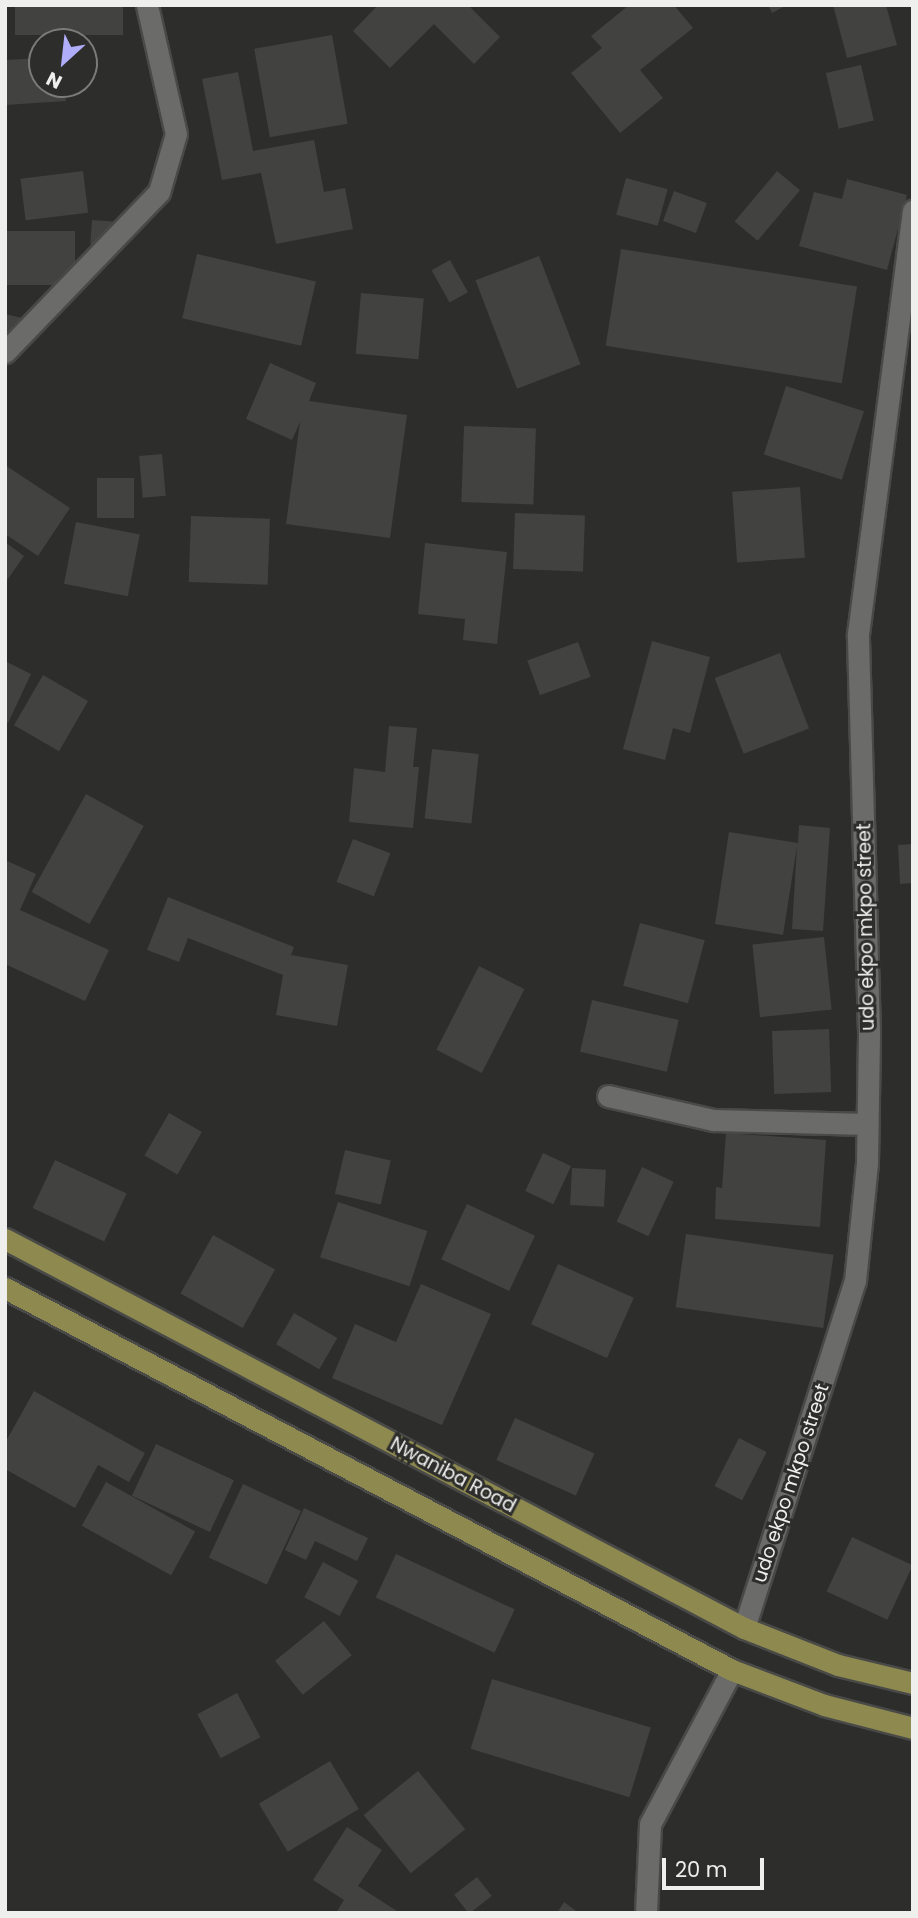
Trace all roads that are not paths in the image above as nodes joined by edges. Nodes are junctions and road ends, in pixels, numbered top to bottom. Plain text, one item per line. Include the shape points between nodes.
1 (147, 5) edge
2 (913, 211) edge
3 (5, 352) edge
4 (608, 1096) dead end
5 (867, 1124) junction
6 (5, 1239) edge
7 (5, 1289) edge
8 (744, 1628) junction
9 (732, 1670) junction
10 (913, 1683) edge
11 (913, 1728) edge
12 (641, 1911) edge

1 - 3 street via 176,134 159,192
2 - 5 street, udo ekpo mkpo street via 858,634 869,1034
4 - 5 street via 715,1120
5 - 8 street, udo ekpo mkpo street via 855,1281
6 - 8 main road, Nwaniba Road
7 - 9 main road
8 - 10 main road, Nwaniba Road via 838,1665
9 - 11 main road via 824,1705
9 - 12 street via 650,1825

